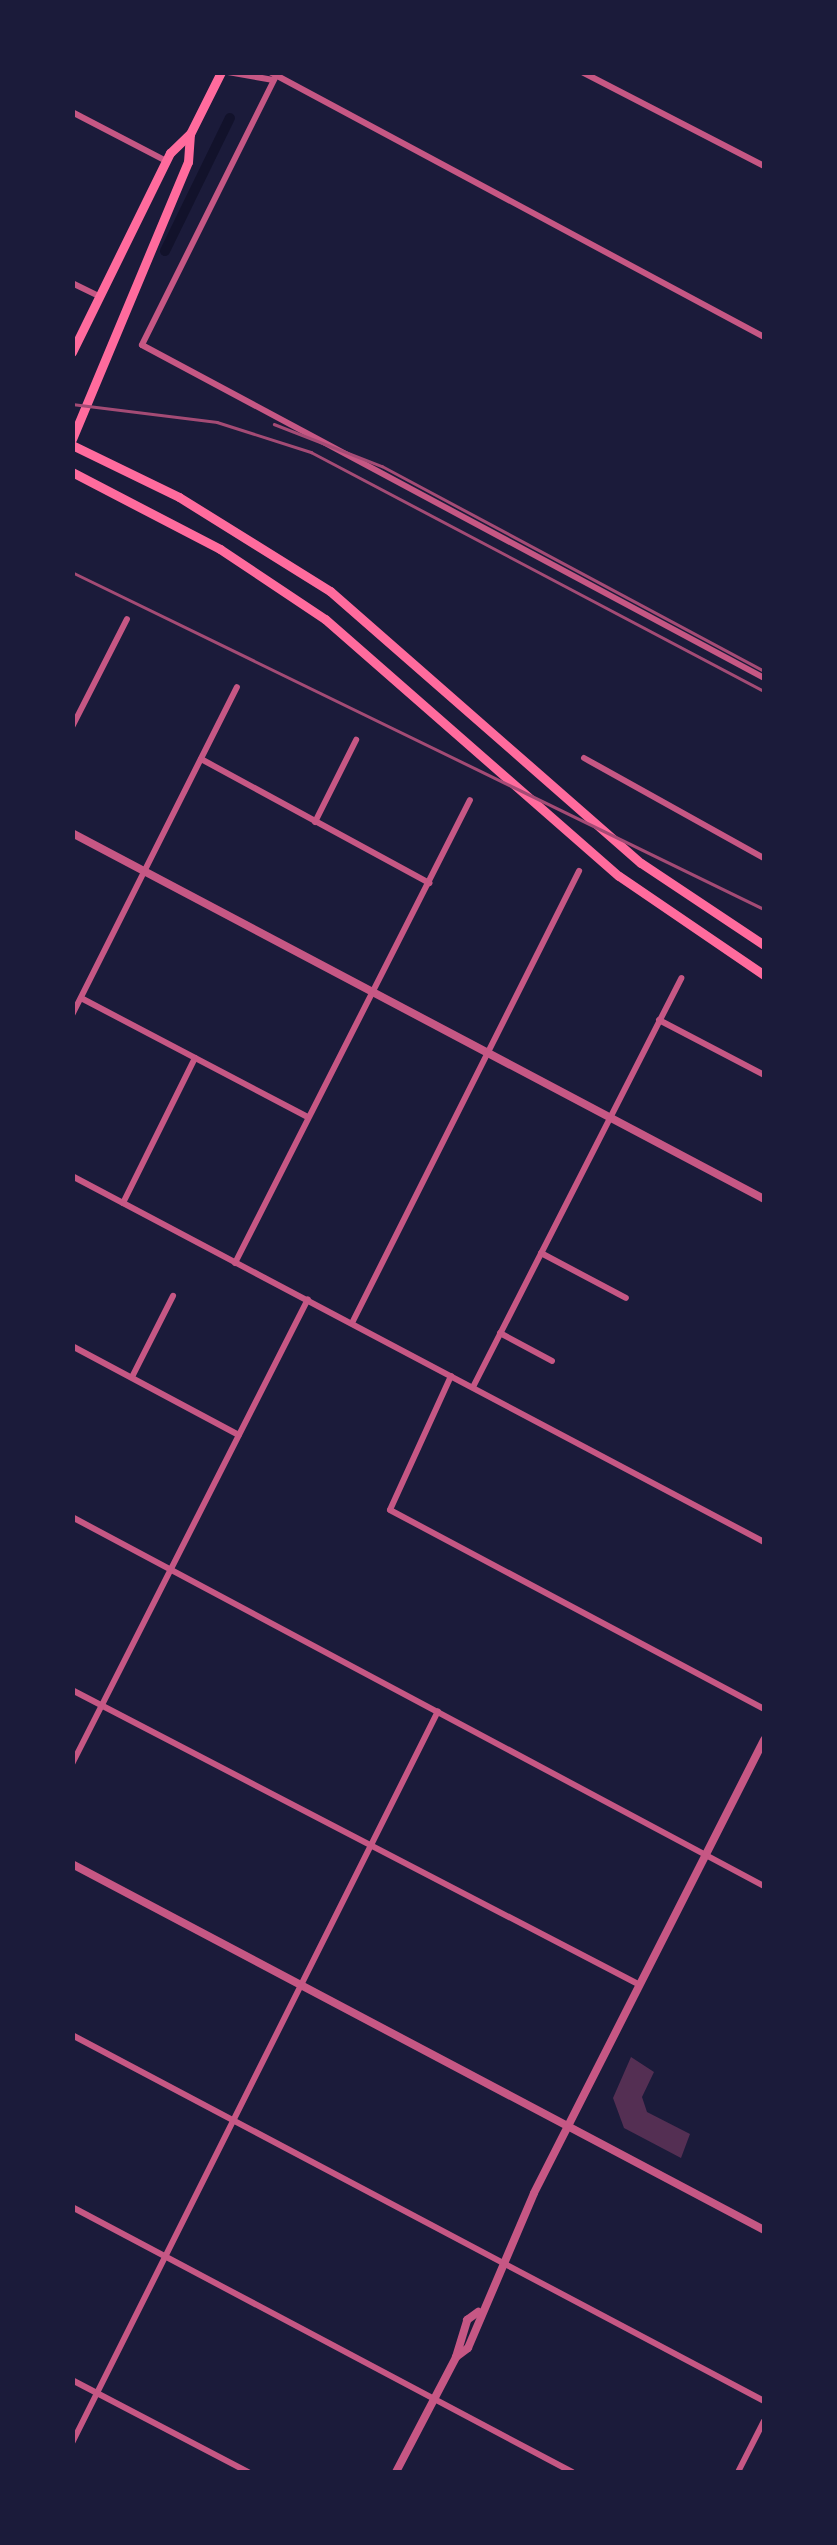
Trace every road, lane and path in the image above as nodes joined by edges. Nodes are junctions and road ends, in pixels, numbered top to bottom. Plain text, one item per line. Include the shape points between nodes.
1 (224, 72) edge
2 (582, 72) edge
3 (274, 75) edge
4 (72, 112) edge
5 (190, 134) junction
6 (166, 161) junction
7 (764, 166) edge
8 (72, 282) edge
9 (99, 296) junction
10 (764, 338) edge
11 (72, 352) edge
12 (72, 442) edge
13 (72, 472) edge
14 (127, 619) dead end
15 (764, 678) edge
16 (238, 687) dead end
17 (72, 728) edge
18 (356, 740) dead end
19 (584, 758) dead end
20 (201, 760) junction
21 (470, 800) dead end
22 (316, 822) junction
23 (72, 833) edge
24 (764, 858) edge
25 (145, 871) junction
26 (578, 872) dead end
27 (429, 883) junction
28 (764, 946) edge
29 (764, 974) edge
30 (680, 978) dead end
31 (372, 990) junction
32 (81, 998) junction
33 (72, 1015) edge
34 (659, 1020) junction
35 (489, 1051) junction
36 (195, 1058) junction
37 (764, 1075) edge
38 (610, 1116) junction
39 (308, 1118) junction
40 (72, 1176) edge
41 (764, 1199) edge
42 (123, 1202) junction
43 (540, 1253) junction
44 (236, 1263) junction
45 (173, 1296) dead end
46 (626, 1298) dead end
47 (308, 1299) junction
48 (352, 1323) junction
49 (500, 1332) junction
50 (72, 1346) edge
51 (552, 1361) dead end
52 (451, 1376) junction
53 (132, 1377) junction
54 (473, 1388) junction
55 (240, 1435) junction
56 (72, 1517) edge
57 (764, 1542) edge
58 (173, 1568) junction
59 (72, 1690) edge
60 (102, 1706) junction
61 (764, 1709) edge
62 (438, 1711) junction
63 (764, 1740) edge
64 (72, 1764) edge
65 (371, 1845) junction
66 (706, 1855) junction
67 (72, 1864) edge
68 (764, 1886) edge
69 (640, 1985) junction
70 (301, 1986) junction
71 (72, 2035) edge
72 (234, 2120) junction
73 (568, 2128) junction
74 (72, 2207) edge
75 (764, 2230) edge
76 (166, 2257) junction
77 (500, 2264) junction
78 (72, 2380) edge
79 (98, 2393) junction
80 (433, 2400) junction
81 (764, 2401) edge
82 (764, 2420) edge
83 (72, 2443) edge
84 (248, 2472) edge
85 (396, 2472) edge
86 (572, 2472) edge
87 (738, 2472) edge

1 - 3 street
1 - 5 main road
2 - 7 street
3 - 10 street
3 - 15 street via 142,345
4 - 6 street
5 - 6 main road
5 - 12 main road via 188,162
6 - 9 main road
8 - 9 street
9 - 11 main road
12 - 28 main road via 284,559 454,694 604,833
13 - 29 main road via 271,581 442,716 568,834 702,937
14 - 17 street
16 - 20 street
18 - 22 street
19 - 24 street
20 - 22 street
20 - 25 street
21 - 27 street
22 - 27 street
23 - 25 street
25 - 31 street
25 - 32 street
26 - 35 street
27 - 31 street
30 - 34 street
31 - 35 street
31 - 39 street
32 - 33 street
32 - 36 street
34 - 37 street
34 - 38 street
35 - 38 street
35 - 48 street
36 - 39 street
36 - 42 street
38 - 41 street
38 - 43 street
39 - 44 street
40 - 42 street
42 - 44 street
43 - 46 street
43 - 49 street
44 - 47 street
45 - 53 street
47 - 48 street
47 - 55 street
48 - 52 street
49 - 51 street
49 - 54 street
50 - 53 street
52 - 54 street
52 - 61 street via 390,1510
53 - 55 street
54 - 57 street
55 - 58 street
56 - 58 street
58 - 60 street
58 - 62 street
59 - 60 street
60 - 64 street
60 - 65 street
62 - 65 street
62 - 66 street
63 - 66 street
65 - 69 street
65 - 70 street
66 - 68 street
66 - 69 street
67 - 70 street
69 - 73 street
70 - 72 street
70 - 73 street
71 - 72 street
72 - 76 street
72 - 77 street
73 - 75 street
73 - 77 street
74 - 76 street
76 - 79 street
76 - 80 street
77 - 80 street
77 - 81 street
78 - 79 street
79 - 83 street
79 - 84 street
80 - 85 street
80 - 86 street
82 - 87 street

